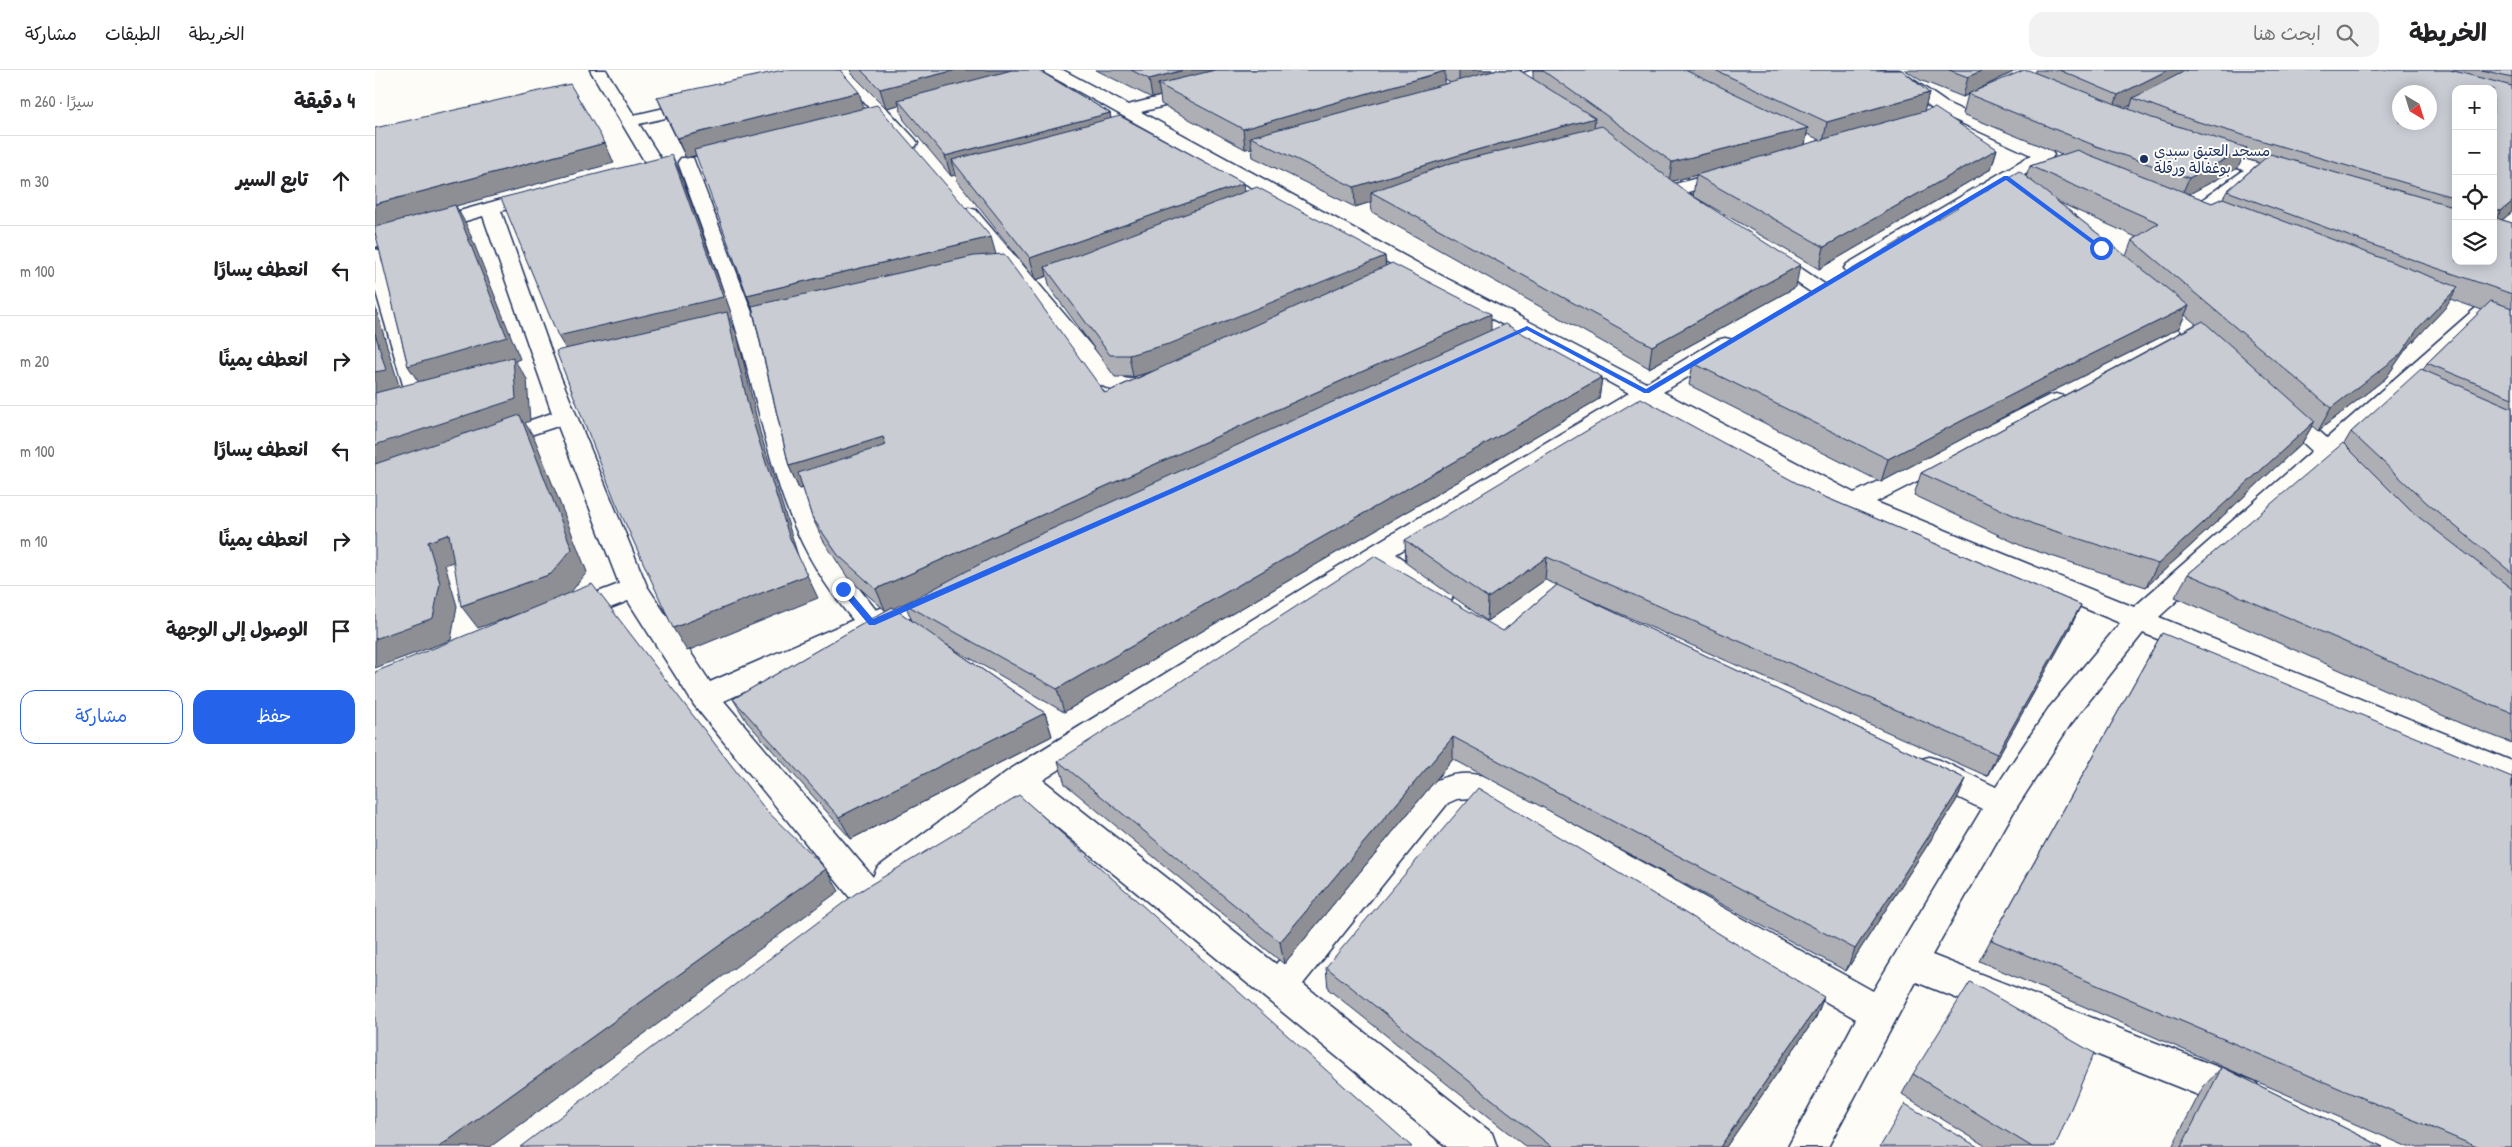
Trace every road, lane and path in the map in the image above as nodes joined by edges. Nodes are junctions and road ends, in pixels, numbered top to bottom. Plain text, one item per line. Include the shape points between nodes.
1 (598, 70) edge
2 (1552, 70) edge
3 (1888, 70) edge
4 (1045, 71) edge
5 (838, 72) edge
6 (1516, 80) junction
7 (1210, 89) edge
8 (1532, 91) edge
9 (1474, 92) edge
10 (717, 100) edge
11 (1977, 100) edge
12 (1127, 111) junction
13 (1951, 112) junction
14 (1924, 120) edge
15 (630, 121) junction
16 (2191, 147) edge
17 (921, 158) edge
18 (657, 167) junction
19 (2258, 169) junction
20 (1748, 170) edge
21 (2277, 174) edge
22 (611, 178) edge
23 (1659, 179) edge
24 (1674, 190) junction
25 (953, 196) edge
26 (527, 199) edge
27 (490, 208) junction
28 (1714, 219) edge
29 (2224, 219) edge
30 (375, 241) edge
31 (1754, 246) edge
32 (375, 255) edge
33 (1417, 270) junction
34 (2137, 280) edge
35 (1391, 281) edge
36 (1819, 289) junction
37 (1794, 304) edge
38 (2485, 310) edge
39 (1527, 328) junction
40 (1745, 333) edge
41 (1500, 340) edge
42 (2232, 364) edge
43 (1175, 376) edge
44 (2261, 391) edge
45 (1647, 392) junction
46 (2073, 393) edge
47 (420, 402) edge
48 (565, 416) junction
49 (475, 447) edge
50 (2327, 452) junction
51 (2355, 478) edge
52 (1854, 503) junction
53 (1377, 554) junction
54 (962, 583) edge
55 (634, 588) junction
56 (1458, 611) edge
57 (2138, 620) junction
58 (872, 623) junction
59 (541, 625) edge
60 (705, 697) junction
61 (1905, 758) edge
62 (2512, 774) edge
63 (1021, 779) junction
64 (2002, 804) junction
65 (867, 894) junction
66 (843, 912) edge
67 (1910, 962) junction
68 (1279, 987) junction
69 (1879, 1013) junction
70 (2269, 1107) edge
71 (1478, 1147) edge
72 (1807, 1147) edge

1 - 15 street
2 - 6 street
3 - 13 street
4 - 12 street
5 - 17 street via 882,113
6 - 8 street
6 - 9 street
7 - 12 street
10 - 15 street
11 - 13 street
12 - 33 street via 1233,161
13 - 14 street
13 - 36 street via 2054,158 2014,184
15 - 18 street
16 - 19 street
18 - 22 street
18 - 58 street via 696,160 797,502 819,553 843,589
19 - 21 street
19 - 29 street via 2191,207
20 - 24 street
23 - 24 street
24 - 28 street
25 - 43 street via 1001,266 1112,383 1131,388
26 - 27 street
27 - 30 street
27 - 48 street
31 - 36 street
32 - 47 street
33 - 35 street
33 - 39 street
34 - 42 street via 2187,335
36 - 37 street
38 - 50 street
39 - 41 street
39 - 45 street
40 - 45 street
44 - 50 street
45 - 52 street
45 - 53 street
46 - 52 street
48 - 49 street
48 - 55 street
50 - 51 street
50 - 57 street
52 - 57 street
53 - 56 street
53 - 63 street
54 - 58 street
55 - 59 street
55 - 60 street
57 - 62 street
57 - 64 street via 2059,716
58 - 60 street
60 - 65 street
61 - 64 street
63 - 65 street
63 - 68 street
64 - 67 street
65 - 66 street
67 - 69 street
67 - 70 street via 2216,1082
68 - 69 street via 1437,794 1465,783 1479,787
68 - 71 street
69 - 72 street

